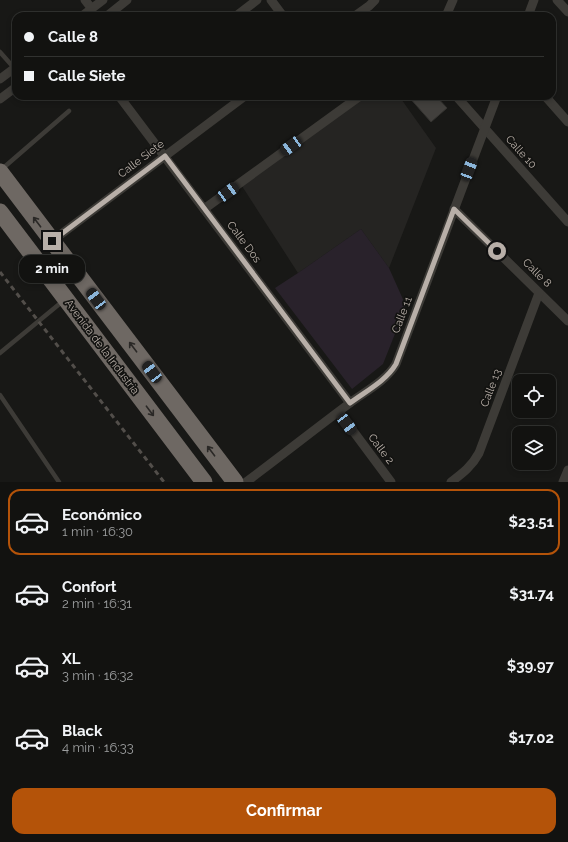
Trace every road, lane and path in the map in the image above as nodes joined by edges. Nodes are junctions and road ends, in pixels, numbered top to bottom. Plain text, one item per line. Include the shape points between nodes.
1 (85, 0) edge
2 (103, 0) edge
3 (127, 0) edge
4 (257, 0) edge
5 (271, 0) edge
6 (375, 0) edge
7 (453, 0) edge
8 (534, 0) edge
9 (557, 0) edge
10 (92, 9) junction
11 (88, 12) edge
12 (111, 12) edge
13 (241, 12) edge
14 (280, 12) edge
15 (361, 12) edge
16 (448, 12) edge
17 (530, 12) edge
18 (568, 12) edge
19 (0, 52) edge
20 (12, 65) edge
21 (12, 70) edge
22 (0, 79) edge
23 (12, 90) edge
24 (0, 99) edge
25 (125, 100) edge
26 (240, 100) edge
27 (347, 100) edge
28 (459, 100) edge
29 (495, 100) edge
30 (549, 100) edge
31 (68, 111) dead end
32 (568, 122) edge
33 (484, 129) junction
34 (165, 156) junction
35 (0, 171) edge
36 (204, 209) junction
37 (454, 209) junction
38 (0, 212) edge
39 (568, 222) edge
40 (52, 241) junction
41 (539, 293) junction
42 (66, 299) junction
43 (568, 322) edge
44 (0, 353) edge
45 (0, 395) edge
46 (350, 403) junction
47 (338, 412) junction
48 (568, 470) edge
49 (59, 482) edge
50 (204, 482) edge
51 (235, 482) edge
52 (246, 482) edge
53 (391, 482) edge
54 (450, 482) edge
55 (564, 482) edge

1 - 10 street
2 - 10 street
3 - 12 street
4 - 13 street
5 - 14 street
6 - 15 street
7 - 16 street
8 - 17 street
9 - 18 street
10 - 11 street
19 - 20 lane
21 - 22 street
23 - 24 street
25 - 34 street, Calle Dos
26 - 34 street, Calle Siete
27 - 36 street
28 - 33 street, Calle 10
29 - 33 street, Calle 11
30 - 32 street
31 - 35 lane
33 - 37 street, Calle 11
33 - 39 street, Calle 10
34 - 36 street, Calle Dos
34 - 40 street, Calle Siete
40 -> 35 highway
36 - 46 street, Calle Dos
37 - 41 street, Calle 8
37 - 46 street, Calle 11 via 396,364 384,378
38 - 42 highway, Avenida de la Industria
51 -> 40 highway
41 - 43 street, Calle 8
41 - 54 street, Calle 13 via 479,453 467,470
42 - 44 lane
42 -> 50 highway, Avenida de la Industria
45 - 49 lane
46 - 47 street, Calle 11
47 - 52 street, Calle 11
47 - 53 street, Calle 2
48 - 55 street

